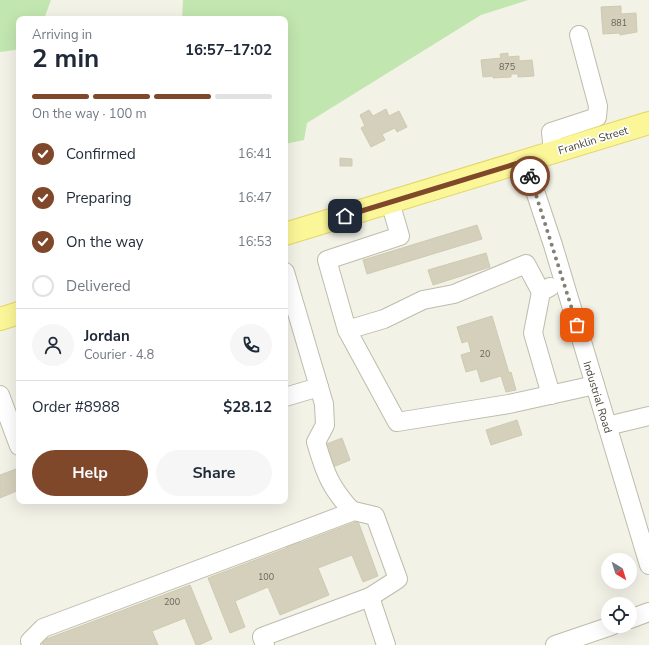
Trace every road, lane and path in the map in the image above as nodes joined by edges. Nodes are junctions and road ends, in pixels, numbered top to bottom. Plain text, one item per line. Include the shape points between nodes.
1 (579, 35) dead end
2 (649, 123) edge
3 (553, 152) junction
4 (525, 161) junction
5 (390, 202) junction
6 (288, 233) edge
7 (564, 280) junction
8 (288, 282) edge
9 (541, 292) junction
10 (16, 314) edge
11 (0, 319) edge
12 (347, 330) junction
13 (595, 386) junction
14 (319, 387) junction
15 (0, 395) edge
16 (551, 395) junction
17 (288, 396) edge
18 (649, 416) edge
19 (607, 426) junction
20 (16, 438) edge
21 (352, 511) junction
22 (641, 513) edge
23 (648, 559) edge
24 (370, 598) junction
25 (649, 612) edge
26 (637, 616) edge
27 (601, 629) edge
28 (31, 645) edge
29 (265, 645) edge
30 (386, 645) edge
31 (555, 645) edge

1 - 3 street via 598,106 597,116 551,132
2 - 3 main road, Franklin Street
3 - 4 main road, Franklin Street
4 - 5 main road, Franklin Street
4 - 7 street, Industrial Road
5 - 6 main road, Franklin Street
5 - 12 street via 400,236 326,260
7 - 9 street
7 - 13 street, Industrial Road
8 - 14 street
9 - 12 street via 526,264 454,294 423,300 384,319
9 - 16 street via 534,333
10 - 11 main road
12 - 16 street via 397,422
13 - 16 street
13 - 19 street, Industrial Road
14 - 17 street
14 - 21 street via 324,404 325,425 316,442 327,477 336,494
15 - 20 street
18 - 19 street
19 - 22 street, Industrial Road
21 - 24 street via 375,516 398,579
21 - 28 street via 43,628 30,642
22 - 23 street, Industrial Road
24 - 29 street via 262,637
24 - 30 street
25 - 26 street
27 - 31 street

